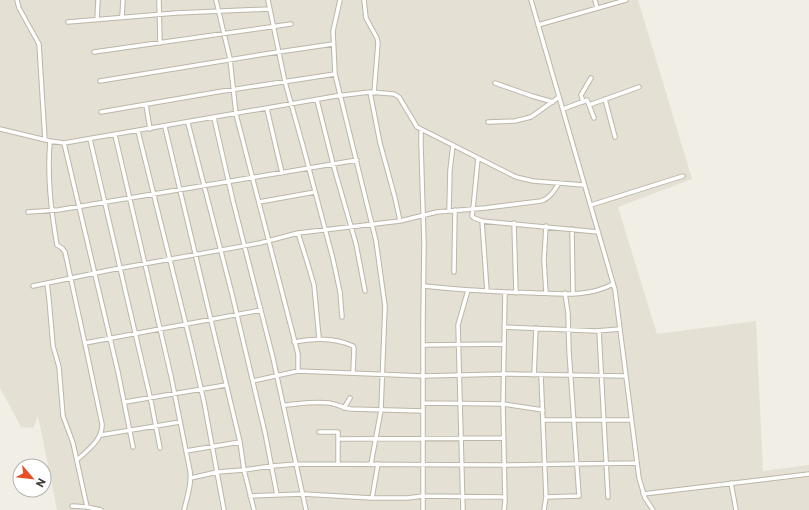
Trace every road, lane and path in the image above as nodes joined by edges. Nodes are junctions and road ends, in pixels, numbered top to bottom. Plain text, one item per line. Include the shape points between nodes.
1 (17, 0) edge
2 (98, 0) edge
3 (123, 0) edge
4 (159, 0) edge
5 (216, 0) edge
6 (268, 0) edge
7 (340, 0) edge
8 (364, 0) edge
9 (531, 0) edge
10 (595, 0) edge
11 (626, 0) edge
12 (597, 8) junction
13 (269, 9) junction
14 (218, 11) junction
15 (160, 14) junction
16 (122, 18) junction
17 (97, 19) junction
18 (68, 22) dead end
19 (291, 24) dead end
20 (538, 25) junction
21 (274, 26) junction
22 (224, 34) junction
23 (160, 43) junction
24 (334, 44) junction
25 (94, 52) dead end
26 (279, 52) junction
27 (230, 59) junction
28 (335, 74) junction
29 (590, 78) dead end
30 (100, 81) dead end
31 (285, 82) junction
32 (495, 82) dead end
33 (639, 87) dead end
34 (234, 89) junction
35 (372, 92) junction
36 (339, 96) junction
37 (559, 97) junction
38 (605, 99) junction
39 (317, 100) junction
40 (553, 102) junction
41 (583, 102) junction
42 (291, 104) junction
43 (146, 105) junction
44 (589, 105) junction
45 (267, 109) junction
46 (563, 109) junction
47 (102, 112) dead end
48 (236, 114) junction
49 (214, 118) junction
50 (594, 118) dead end
51 (488, 122) dead end
52 (188, 123) junction
53 (165, 127) junction
54 (0, 129) edge
55 (150, 129) junction
56 (422, 129) junction
57 (138, 131) junction
58 (115, 135) junction
59 (615, 137) dead end
60 (90, 139) junction
61 (47, 141) junction
62 (64, 143) junction
63 (453, 145) junction
64 (478, 158) junction
65 (356, 160) junction
66 (333, 164) junction
67 (309, 168) junction
68 (282, 173) junction
69 (683, 176) dead end
70 (253, 178) junction
71 (229, 182) junction
72 (559, 183) junction
73 (584, 184) junction
74 (204, 186) junction
75 (180, 189) junction
76 (315, 192) junction
77 (154, 194) junction
78 (129, 198) junction
79 (104, 202) junction
80 (259, 202) junction
81 (590, 205) junction
82 (79, 207) junction
83 (473, 209) junction
84 (449, 210) junction
85 (455, 210) junction
86 (51, 211) junction
87 (28, 212) dead end
88 (424, 216) junction
89 (400, 221) junction
90 (482, 221) junction
91 (514, 223) junction
92 (372, 224) junction
93 (546, 226) junction
94 (351, 228) junction
95 (572, 229) junction
96 (325, 230) junction
97 (598, 232) junction
98 (298, 234) junction
99 (268, 241) junction
100 (244, 246) junction
101 (222, 250) junction
102 (195, 255) junction
103 (170, 260) junction
104 (146, 264) junction
105 (119, 269) junction
106 (454, 272) dead end
107 (95, 273) junction
108 (70, 278) junction
109 (47, 283) junction
110 (613, 284) junction
111 (33, 286) dead end
112 (424, 286) junction
113 (468, 290) junction
114 (365, 291) dead end
115 (487, 291) junction
116 (505, 292) junction
117 (516, 293) junction
118 (546, 293) junction
119 (573, 293) junction
120 (565, 294) junction
121 (261, 310) junction
122 (237, 314) junction
123 (342, 317) dead end
124 (210, 320) junction
125 (185, 324) junction
126 (504, 327) junction
127 (536, 328) junction
128 (160, 329) junction
129 (620, 329) junction
130 (569, 330) junction
131 (599, 331) junction
132 (135, 334) junction
133 (320, 338) junction
134 (110, 339) junction
135 (294, 342) junction
136 (85, 343) junction
137 (459, 344) junction
138 (504, 344) junction
139 (423, 345) junction
140 (298, 372) junction
141 (353, 373) junction
142 (382, 374) junction
143 (504, 374) junction
144 (460, 375) junction
145 (534, 375) junction
146 (541, 375) junction
147 (277, 376) junction
148 (423, 376) junction
149 (572, 376) junction
150 (601, 376) junction
151 (626, 376) junction
152 (253, 381) junction
153 (226, 385) junction
154 (200, 389) junction
155 (174, 394) junction
156 (150, 398) junction
157 (350, 398) dead end
158 (124, 402) junction
159 (422, 403) junction
160 (460, 404) junction
161 (503, 404) junction
162 (284, 405) junction
163 (344, 408) junction
164 (381, 410) junction
165 (543, 410) junction
166 (422, 412) junction
167 (544, 420) junction
168 (574, 420) junction
169 (631, 420) junction
170 (604, 421) junction
171 (180, 422) junction
172 (156, 426) junction
173 (131, 430) junction
174 (319, 432) dead end
175 (101, 435) junction
176 (423, 438) junction
177 (462, 438) junction
178 (504, 438) junction
179 (338, 439) junction
180 (377, 439) junction
181 (240, 442) junction
182 (133, 447) dead end
183 (212, 447) junction
184 (160, 448) dead end
185 (186, 451) junction
186 (77, 460) junction
187 (637, 463) junction
188 (297, 464) junction
189 (338, 464) junction
190 (371, 464) junction
191 (378, 464) junction
192 (423, 464) junction
193 (462, 464) junction
194 (546, 464) junction
195 (577, 464) junction
196 (606, 464) junction
197 (504, 465) junction
198 (272, 466) junction
199 (244, 470) junction
200 (217, 472) junction
201 (809, 474) edge
202 (191, 478) junction
203 (731, 483) junction
204 (303, 494) junction
205 (643, 494) junction
206 (277, 495) junction
207 (250, 496) junction
208 (423, 496) junction
209 (463, 497) junction
210 (546, 497) junction
211 (608, 497) dead end
212 (372, 498) junction
213 (505, 498) junction
214 (72, 506) dead end
215 (87, 507) junction
216 (101, 510) edge
217 (184, 510) edge
218 (224, 510) edge
219 (254, 510) edge
220 (306, 510) edge
221 (423, 510) edge
222 (463, 510) edge
223 (504, 510) edge
224 (544, 510) edge
225 (653, 510) edge
226 (736, 510) edge

1 - 61 street via 39,44
2 - 17 street
3 - 16 street
4 - 15 street
5 - 14 street
6 - 13 street
7 - 24 street via 333,31
8 - 35 street via 366,18 378,43
9 - 20 street
10 - 12 street
11 - 12 street
12 - 20 street
13 - 14 street
13 - 21 street
14 - 15 street
14 - 22 street
15 - 16 street
15 - 23 street
16 - 17 street
17 - 18 street
19 - 21 street
20 - 37 street
21 - 22 street
21 - 26 street
22 - 23 street
22 - 27 street
23 - 25 street
24 - 26 street
24 - 28 street
26 - 27 street
26 - 31 street
27 - 30 street
27 - 34 street
28 - 31 street
28 - 36 street
29 - 41 street via 581,95
31 - 34 street
31 - 42 street
32 - 40 street
33 - 38 street
34 - 43 street
34 - 48 street
35 - 36 street
35 - 56 street via 394,94 399,97 417,127
35 - 89 street via 380,143
36 - 39 street
36 - 65 street
37 - 40 street
37 - 46 street
38 - 44 street
38 - 59 street
39 - 42 street
39 - 66 street
40 - 51 street via 531,117 514,121
41 - 44 street via 587,100
41 - 46 street
42 - 45 street
42 - 67 street
43 - 47 street
43 - 55 street
44 - 50 street
45 - 48 street
45 - 68 street
46 - 73 street
48 - 49 street
48 - 70 street
49 - 52 street
49 - 71 street
52 - 53 street
52 - 74 street
53 - 55 street
53 - 75 street
54 - 61 street
55 - 57 street
56 - 63 street
56 - 88 street
57 - 58 street
57 - 77 street
58 - 60 street
58 - 78 street
60 - 62 street
60 - 79 street
61 - 62 street
61 - 86 street
62 - 82 street
63 - 64 street
63 - 84 street
64 - 72 street via 516,177
64 - 83 street
65 - 66 street
65 - 92 street
66 - 67 street
66 - 94 street
67 - 68 street
67 - 76 street
68 - 70 street
69 - 81 street
70 - 71 street
70 - 80 street
71 - 74 street
71 - 100 street
72 - 73 street
72 - 83 street via 547,199 541,201
73 - 81 street
74 - 75 street
74 - 101 street
75 - 77 street
75 - 102 street
76 - 80 street
76 - 96 street
77 - 78 street
77 - 103 street
78 - 79 street
78 - 104 street
79 - 82 street
79 - 105 street
80 - 99 street
81 - 97 street
82 - 86 street
82 - 107 street
83 - 85 street
83 - 90 street via 472,216
84 - 85 street
84 - 88 street
85 - 106 street
86 - 87 street
86 - 108 street via 56,245 64,250
88 - 89 street
88 - 112 street
89 - 92 street
90 - 91 street
90 - 115 street
91 - 93 street
91 - 117 street
92 - 94 street
92 - 142 street via 385,306
93 - 95 street
93 - 118 street
94 - 96 street
94 - 114 street
95 - 97 street
95 - 119 street
96 - 98 street
96 - 123 street via 340,292
97 - 110 street
98 - 99 street
98 - 133 street via 314,285
99 - 100 street
99 - 135 street
100 - 101 street
100 - 121 street
101 - 102 street
101 - 122 street
102 - 103 street
102 - 124 street
103 - 104 street
103 - 125 street
104 - 105 street
104 - 128 street
105 - 107 street
105 - 132 street
107 - 108 street
107 - 134 street
108 - 109 street
108 - 136 street
109 - 111 street
109 - 186 street via 63,416
110 - 119 street via 599,290
110 - 129 street
112 - 113 street
112 - 139 street
113 - 115 street
113 - 137 street via 458,325
115 - 116 street
116 - 117 street
116 - 126 street
117 - 118 street
118 - 120 street
119 - 120 street
120 - 130 street
121 - 122 street
121 - 147 street
122 - 124 street
122 - 152 street
124 - 125 street
124 - 153 street
125 - 128 street
125 - 154 street
126 - 127 street
126 - 138 street
127 - 130 street
127 - 145 street
128 - 132 street
128 - 155 street
129 - 131 street
129 - 151 street
130 - 131 street
130 - 149 street
131 - 150 street
132 - 134 street
132 - 156 street
133 - 135 street
133 - 141 street via 353,346
134 - 136 street
134 - 158 street
135 - 140 street via 298,354
136 - 175 street via 100,413
137 - 138 street
137 - 139 street
137 - 144 street
138 - 143 street
139 - 148 street
140 - 141 street
140 - 147 street
141 - 142 street
142 - 148 street
142 - 164 street
143 - 144 street
143 - 145 street
143 - 161 street
144 - 148 street
144 - 160 street
145 - 146 street
146 - 149 street
146 - 165 street
147 - 152 street
147 - 162 street
148 - 159 street
149 - 150 street
149 - 168 street
150 - 151 street
150 - 170 street
151 - 169 street
152 - 198 street
153 - 154 street
153 - 181 street
154 - 155 street
154 - 183 street
155 - 156 street
155 - 171 street
156 - 158 street
156 - 172 street
157 - 163 street
158 - 173 street
159 - 160 street
159 - 166 street
160 - 161 street
160 - 177 street
161 - 165 street
161 - 178 street
162 - 163 street via 322,402
162 - 188 street
163 - 164 street
164 - 166 street
164 - 180 street
165 - 167 street
166 - 176 street
167 - 168 street
167 - 194 street
168 - 170 street
168 - 195 street
169 - 170 street
169 - 187 street
170 - 196 street
171 - 172 street
171 - 185 street
172 - 173 street
172 - 184 street
173 - 175 street
173 - 182 street
174 - 179 street via 338,432
175 - 186 street
176 - 177 street
176 - 180 street
176 - 192 street
177 - 178 street
177 - 193 street
178 - 197 street
179 - 180 street
179 - 189 street
180 - 190 street
181 - 183 street
181 - 199 street
183 - 185 street
183 - 200 street
185 - 202 street
186 - 215 street
187 - 196 street
187 - 205 street
188 - 189 street
188 - 198 street
188 - 204 street
189 - 190 street
190 - 191 street
191 - 192 street
191 - 212 street
192 - 193 street
192 - 208 street
193 - 197 street
193 - 209 street
194 - 195 street
194 - 197 street
194 - 210 street
195 - 196 street
195 - 210 street via 579,496
196 - 211 street
197 - 213 street
198 - 199 street
198 - 206 street
199 - 200 street
199 - 207 street
200 - 202 street
200 - 218 street
201 - 203 street
202 - 217 street
203 - 205 street
203 - 226 street
204 - 206 street
204 - 212 street
204 - 220 street
205 - 225 street
206 - 207 street
207 - 219 street
208 - 209 street
208 - 212 street
208 - 221 street
209 - 213 street
209 - 222 street
210 - 224 street
213 - 223 street
214 - 215 street
215 - 216 street

